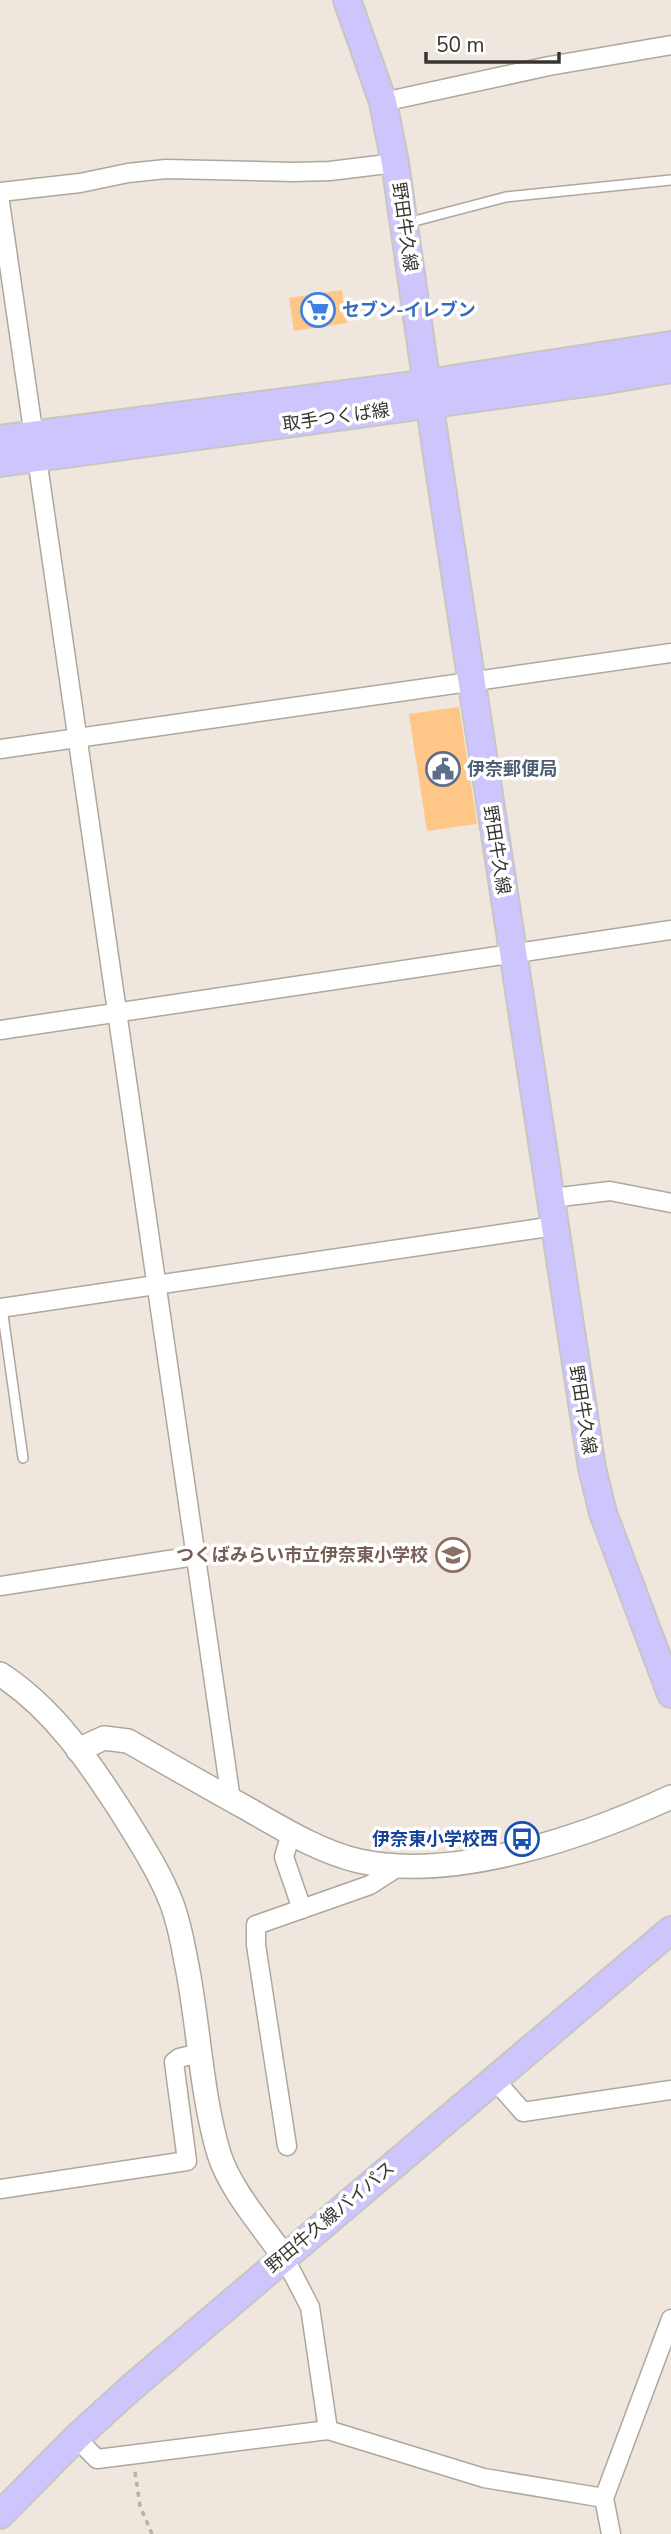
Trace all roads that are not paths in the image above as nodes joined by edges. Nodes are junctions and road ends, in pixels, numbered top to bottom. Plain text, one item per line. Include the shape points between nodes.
1 (348, 0) edge
2 (671, 45) edge
3 (383, 102) junction
4 (396, 163) junction
5 (671, 180) edge
6 (0, 192) edge
7 (0, 202) edge
8 (404, 223) junction
9 (671, 345) edge
10 (671, 369) edge
11 (429, 393) junction
12 (0, 439) edge
13 (34, 447) junction
14 (0, 463) edge
15 (671, 653) edge
16 (471, 680) junction
17 (77, 737) junction
18 (0, 749) edge
19 (671, 930) edge
20 (513, 954) junction
21 (118, 1012) junction
22 (0, 1030) edge
23 (552, 1198) junction
24 (671, 1203) edge
25 (555, 1226) junction
26 (156, 1285) junction
27 (1, 1308) edge
28 (23, 1458) dead end
29 (195, 1556) junction
30 (0, 1586) edge
31 (0, 1674) edge
32 (671, 1694) edge
33 (78, 1750) junction
34 (671, 1797) edge
35 (231, 1800) junction
36 (291, 1833) junction
37 (398, 1867) junction
38 (302, 1909) junction
39 (671, 1930) edge
40 (200, 2053) junction
41 (494, 2079) junction
42 (671, 2090) edge
43 (287, 2146) dead end
44 (0, 2189) edge
45 (284, 2257) junction
46 (671, 2319) edge
47 (328, 2430) junction
48 (76, 2438) junction
49 (604, 2498) junction
50 (0, 2515) edge
51 (611, 2534) edge

1 - 3 main road, 野田牛久線
2 - 3 street
3 - 4 main road, 野田牛久線
4 - 6 street via 293,172 166,169
4 - 8 main road, 野田牛久線
5 - 8 lane via 506,197
7 - 13 street
8 - 11 main road, 野田牛久線
9 - 11 main road, 取手つくば線
10 - 11 main road, 取手つくば線 via 588,383
11 - 13 main road, 取手つくば線
11 - 16 main road, 野田牛久線
12 - 13 main road, 取手つくば線
13 - 14 main road, 取手つくば線
13 - 17 street
15 - 16 street
16 - 17 street
16 - 20 main road, 野田牛久線
17 - 18 street
17 - 21 street
19 - 20 street
20 - 21 street
20 - 23 main road, 野田牛久線
21 - 22 street
21 - 26 street
23 - 24 street via 610,1191
23 - 25 main road, 野田牛久線
25 - 26 street
25 - 32 main road, 野田牛久線 via 600,1502
26 - 27 street
26 - 29 street
27 - 28 lane
29 - 30 street
29 - 35 street
31 - 33 street via 43,1707
33 - 35 street via 104,1738 128,1741
33 - 40 street via 148,1853 173,1906 186,1957
34 - 37 street via 509,1853 471,1862
35 - 36 street
36 - 37 street via 356,1860
36 - 38 street via 284,1857
37 - 38 street via 370,1885
38 - 43 street via 256,1925
39 - 41 main road, 野田牛久線バイパス
40 - 44 street via 174,2062 187,2161
40 - 45 street via 220,2155 229,2177
41 - 42 street via 523,2112
41 - 45 main road, 野田牛久線バイパス
45 - 47 street via 310,2307
45 - 48 main road, 野田牛久線バイパス
46 - 49 street
47 - 48 street via 97,2459
47 - 49 street via 484,2478
48 - 50 main road, 野田牛久線バイパス
49 - 51 street

